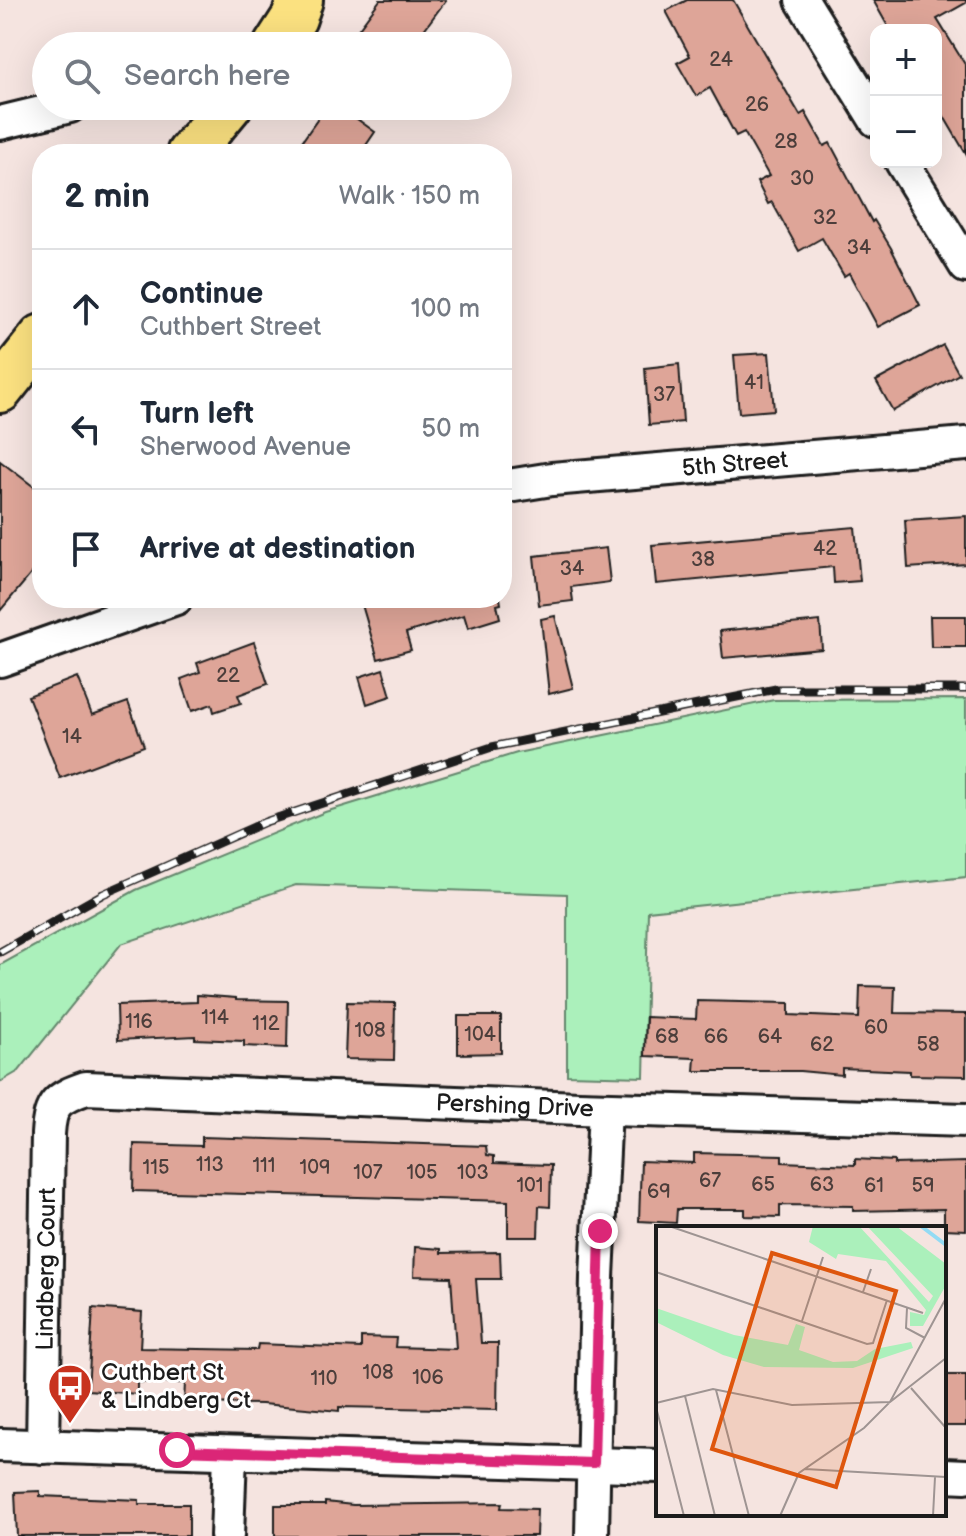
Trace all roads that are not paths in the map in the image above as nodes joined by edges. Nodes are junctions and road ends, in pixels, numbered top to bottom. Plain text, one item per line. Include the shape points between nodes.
1 (300, 0) edge
2 (802, 0) edge
3 (285, 32) edge
4 (870, 110) edge
5 (32, 115) edge
6 (217, 120) edge
7 (0, 123) edge
8 (197, 144) edge
9 (906, 168) edge
10 (966, 266) edge
11 (32, 350) edge
12 (0, 390) edge
13 (966, 444) edge
14 (512, 485) edge
15 (148, 608) edge
16 (0, 660) edge
17 (63, 1095) joint
18 (605, 1109) junction
19 (966, 1120) edge
20 (0, 1445) edge
21 (43, 1447) junction
22 (230, 1454) junction
23 (594, 1463) junction
24 (656, 1466) edge
25 (946, 1475) edge
26 (966, 1476) edge
27 (227, 1536) edge
28 (592, 1536) edge

1 - 3 main road
2 - 4 street
5 - 7 street
6 - 8 main road
9 - 10 street
11 - 12 main road
13 - 14 street, 5th Street
15 - 16 street
17 - 18 street, Pershing Drive via 86,1088
17 - 21 street, Lindberg Court via 49,1111
18 - 19 street, Pershing Drive
18 - 23 street
20 - 21 street
21 - 22 street
22 - 23 street
22 - 27 street
23 - 24 street
23 - 28 street
25 - 26 street

